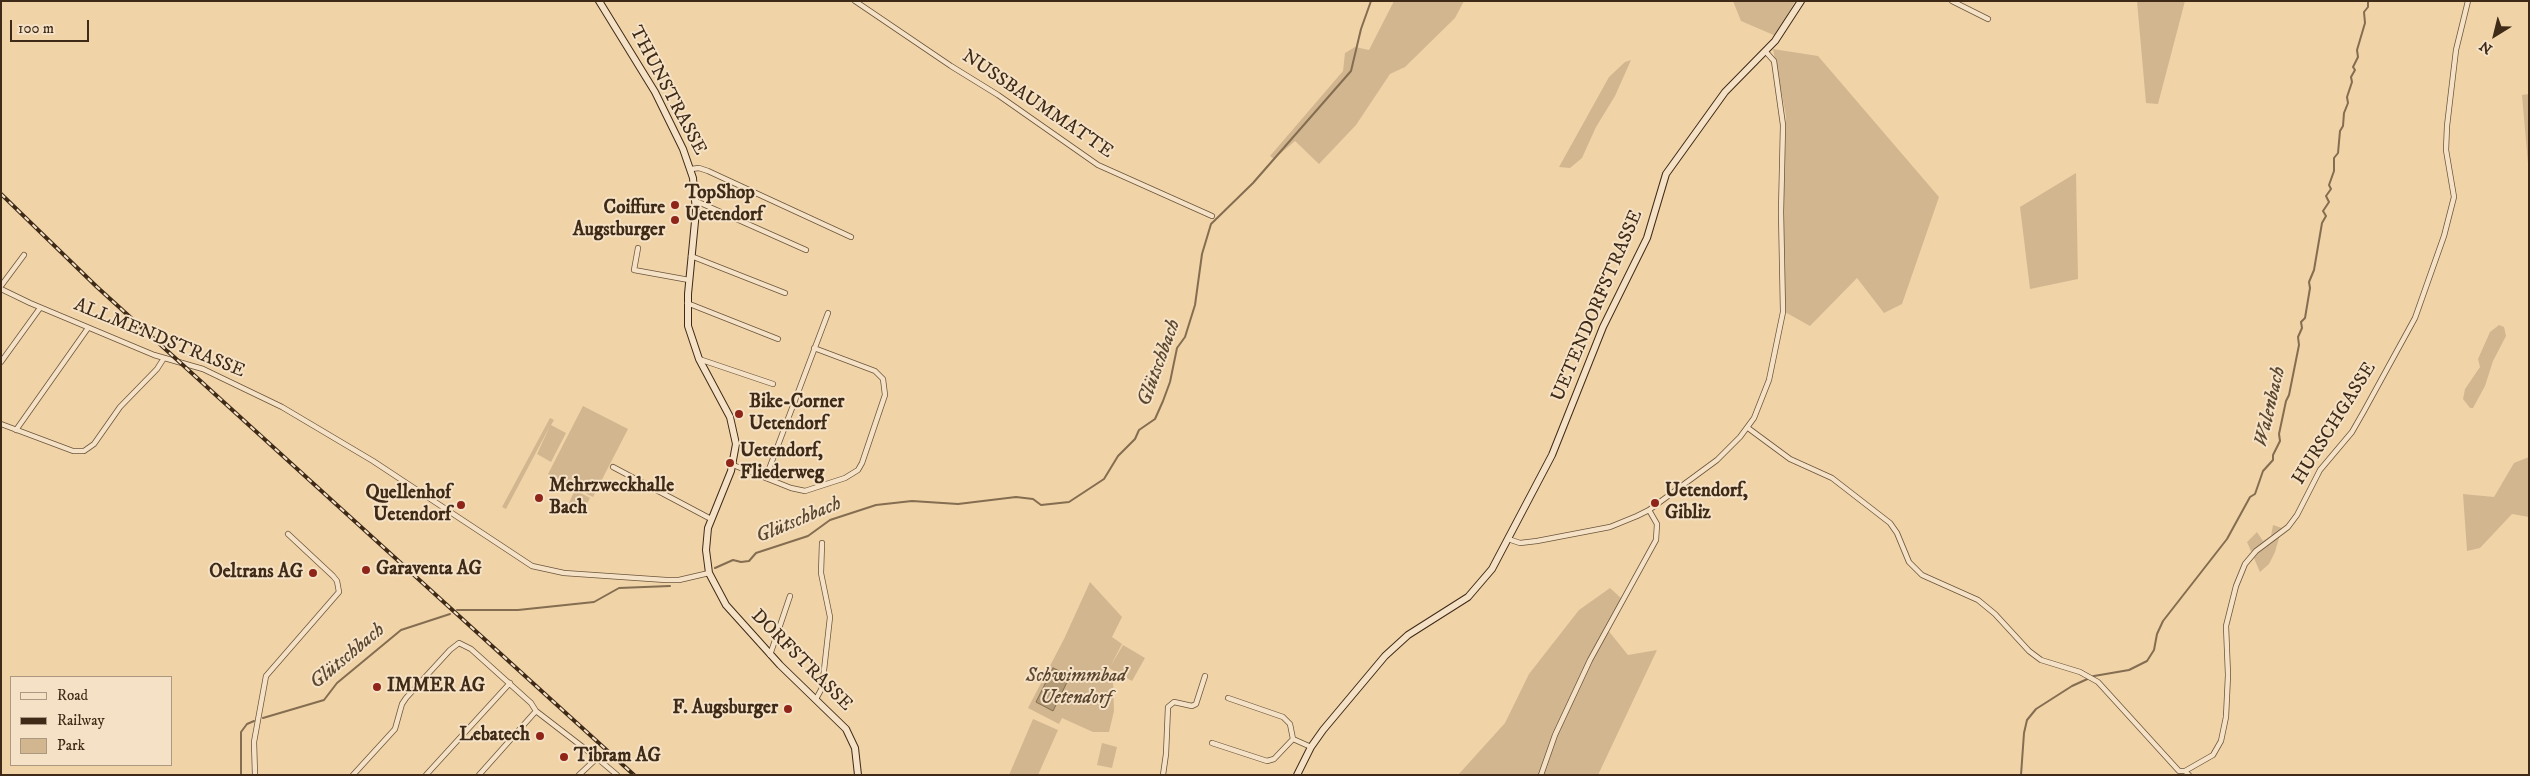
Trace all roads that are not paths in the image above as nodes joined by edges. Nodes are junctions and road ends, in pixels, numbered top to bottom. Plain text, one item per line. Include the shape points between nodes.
1 (599, 1) edge
2 (855, 1) edge
3 (1801, 1) edge
4 (1952, 1) edge
5 (2468, 1) edge
6 (1988, 19) dead end
7 (1766, 52) junction
8 (691, 169) junction
9 (696, 201) junction
10 (1212, 216) dead end
11 (851, 237) dead end
12 (638, 248) dead end
13 (806, 250) dead end
14 (24, 256) dead end
15 (691, 256) junction
16 (689, 280) junction
17 (1, 288) edge
18 (785, 293) dead end
19 (687, 302) junction
20 (40, 308) junction
21 (828, 313) dead end
22 (88, 328) junction
23 (778, 339) dead end
24 (814, 348) junction
25 (164, 358) junction
26 (699, 359) junction
27 (1, 362) edge
28 (773, 384) dead end
29 (1, 424) edge
30 (1748, 428) junction
31 (16, 430) junction
32 (733, 465) junction
33 (613, 468) dead end
34 (766, 478) junction
35 (1649, 510) junction
36 (711, 519) junction
37 (288, 534) dead end
38 (1508, 539) junction
39 (822, 543) dead end
40 (709, 573) junction
41 (790, 596) dead end
42 (770, 655) junction
43 (1205, 676) dead end
44 (510, 683) junction
45 (1228, 698) dead end
46 (816, 699) junction
47 (536, 711) junction
48 (1293, 739) junction
49 (1212, 743) dead end
50 (1311, 747) junction
51 (597, 758) junction
52 (2178, 773) edge
53 (2187, 773) edge
54 (255, 775) edge
55 (353, 775) edge
56 (426, 775) edge
57 (479, 775) edge
58 (579, 775) edge
59 (617, 775) edge
60 (858, 775) edge
61 (1163, 775) edge
62 (1297, 775) edge
63 (1542, 775) edge

1 - 8 street, THUNSTRASSE via 645,73
2 - 10 street, NUSSBAUMMATTE via 998,94 1104,169
3 - 7 street, UETENDORFSTRASSE
4 - 6 street
5 - 53 street, HURSCHGASSE via 2456,50 2447,126 2446,150 2454,196 2444,236 2415,318 2352,432 2320,470 2297,515 2288,527 2256,551 2245,564 2226,626 2226,717 2220,741 2213,755
7 - 30 street via 1774,61 1783,126 1783,312 1770,380
7 - 38 street, UETENDORFSTRASSE via 1725,92 1666,174 1647,238 1606,319 1554,450
8 - 9 street, THUNSTRASSE
8 - 11 street via 708,170
9 - 13 street
9 - 15 street, THUNSTRASSE
12 - 16 street via 634,270
14 - 17 street
15 - 16 street, THUNSTRASSE
15 - 18 street
16 - 19 street, THUNSTRASSE
17 - 20 street, ALLMENDSTRASSE
19 - 23 street
19 - 26 street, THUNSTRASSE via 689,330
20 - 22 street, ALLMENDSTRASSE
20 - 27 street
21 - 24 street
22 - 25 street, ALLMENDSTRASSE
22 - 31 street
24 - 34 street
24 - 34 street via 875,371 884,379 885,395 865,456 858,470 852,474 810,490 797,490
25 - 31 street via 120,407 89,449 73,451
25 - 40 street, ALLMENDSTRASSE via 203,369 300,417 532,566 622,579 679,580
26 - 28 street
26 - 32 street, THUNSTRASSE via 733,425 736,444
29 - 31 street
30 - 35 street via 1717,460
30 - 52 street via 1790,459 1832,478 1890,523 1898,533 1909,562 1922,575 1978,600 2041,660 2088,676 2102,685
32 - 34 street
32 - 36 street, THUNSTRASSE
33 - 36 street
35 - 38 street via 1596,530 1525,543
35 - 63 street via 1657,524 1656,540 1590,660 1555,735
36 - 40 street, THUNSTRASSE via 706,546
37 - 54 street via 337,580 339,592 266,676 254,742
38 - 50 street, UETENDORFSTRASSE via 1488,575 1468,597 1408,635 1385,656
39 - 46 street via 821,573 830,616 822,688
40 - 42 street, DORFSTRASSE via 726,605
41 - 42 street
42 - 46 street, DORFSTRASSE
43 - 61 street via 1196,704 1174,702 1168,707
44 - 47 street via 536,707
44 - 55 street via 471,649 457,644 404,701 395,729
44 - 56 street
45 - 48 street via 1283,717 1290,724
46 - 60 street, DORFSTRASSE via 849,732 855,748
47 - 51 street
47 - 57 street
48 - 49 street via 1267,761
48 - 50 street
50 - 62 street, UETENDORFSTRASSE
51 - 58 street
51 - 59 street
52 - 53 street

